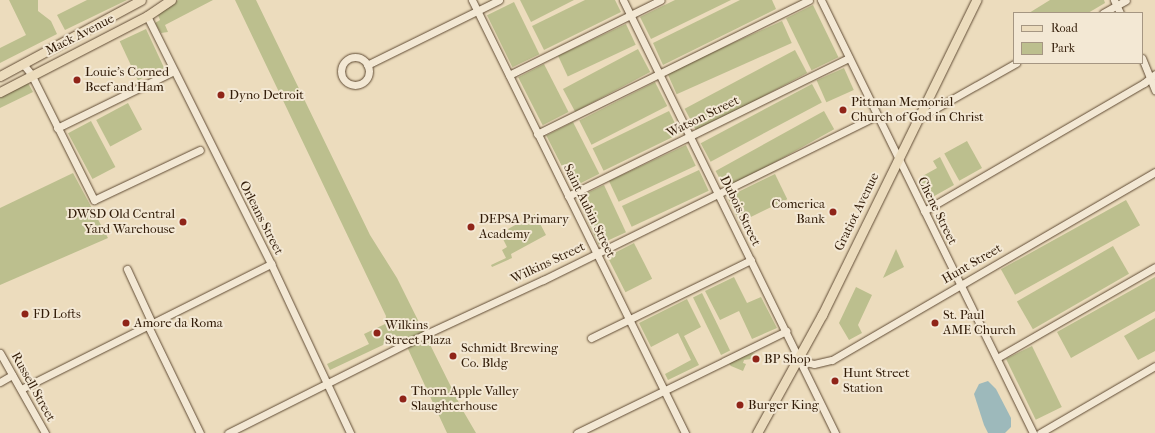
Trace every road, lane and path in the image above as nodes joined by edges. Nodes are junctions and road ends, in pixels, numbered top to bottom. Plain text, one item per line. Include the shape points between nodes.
1 (171, 0) edge
2 (472, 0) edge
3 (499, 0) edge
4 (623, 0) edge
5 (661, 0) edge
6 (809, 0) edge
7 (821, 0) edge
8 (976, 0) edge
9 (1126, 0) edge
10 (139, 1) edge
11 (1115, 3) edge
12 (477, 11) junction
13 (1104, 12) edge
14 (1120, 12) edge
15 (630, 15) junction
16 (113, 16) junction
17 (147, 16) junction
18 (84, 47) junction
19 (849, 58) junction
20 (1143, 60) edge
21 (22, 64) junction
22 (1014, 64) edge
23 (367, 65) dead end
24 (174, 71) junction
25 (31, 74) junction
26 (659, 74) junction
27 (508, 75) junction
28 (1153, 75) edge
29 (0, 76) edge
30 (1155, 90) edge
31 (0, 92) edge
32 (878, 116) junction
33 (917, 119) junction
34 (57, 128) junction
35 (537, 134) junction
36 (690, 137) junction
37 (200, 150) dead end
38 (898, 158) junction
39 (1155, 172) edge
40 (718, 194) junction
41 (568, 196) junction
42 (924, 211) junction
43 (596, 254) junction
44 (750, 260) junction
45 (271, 264) junction
46 (1155, 267) edge
47 (127, 269) dead end
48 (960, 284) junction
49 (629, 319) junction
50 (150, 325) junction
51 (786, 331) junction
52 (591, 338) dead end
53 (0, 353) edge
54 (997, 358) junction
55 (797, 360) junction
56 (1155, 366) edge
57 (12, 376) junction
58 (0, 382) edge
59 (327, 384) junction
60 (21, 389) junction
61 (664, 390) junction
62 (45, 433) edge
63 (200, 433) edge
64 (228, 433) edge
65 (350, 433) edge
66 (577, 433) edge
67 (685, 433) edge
68 (757, 433) edge
69 (835, 433) edge
70 (1033, 433) edge
71 (1040, 433) edge

1 - 17 main road, Mack Avenue
2 - 12 street, Saint Aubin Street
3 - 12 street
4 - 15 street, Dubois Street
5 - 15 street
6 - 26 street
7 - 19 street, Chene Street
8 - 33 main road, Gratiot Avenue
9 - 11 street
10 - 16 main road, Mack Avenue
11 - 13 street
11 - 14 street
12 - 23 street
12 - 27 street, Saint Aubin Street
15 - 26 street, Dubois Street
15 - 27 street
16 - 18 main road via 83,37 81,43
16 - 21 main road, Mack Avenue
17 - 18 main road, Mack Avenue
17 - 24 street, Orleans Street
18 - 25 main road, Mack Avenue
19 - 32 street, Chene Street
19 - 36 street, Watson Street
20 - 28 street
21 - 25 street
21 - 29 main road, Mack Avenue
22 - 33 street
24 - 34 street
24 - 45 street, Orleans Street
25 - 31 main road, Mack Avenue
25 - 34 street
26 - 35 street
26 - 36 street, Dubois Street
27 - 35 street, Saint Aubin Street
28 - 30 street
28 - 42 street via 1144,84
32 - 38 street, Chene Street
32 - 40 street, Wilkins Street
33 - 38 main road, Gratiot Avenue
34 - 37 street via 94,200
35 - 41 street, Saint Aubin Street
36 - 40 street, Dubois Street
36 - 41 street, Watson Street
38 - 42 street, Chene Street
38 - 55 main road, Gratiot Avenue via 822,315
39 - 48 street, Hunt Street
40 - 43 street, Wilkins Street
40 - 44 street, Dubois Street
41 - 43 street, Saint Aubin Street
42 - 48 street, Chene Street
43 - 49 street, Saint Aubin Street
43 - 59 street, Wilkins Street
44 - 49 street
44 - 51 street, Dubois Street
45 - 50 street
45 - 59 street, Orleans Street
46 - 54 street
47 - 50 street
48 - 54 street, Chene Street
48 - 55 street, Hunt Street via 832,360 814,364
49 - 52 street
49 - 61 street, Saint Aubin Street
50 - 60 street
50 - 63 street
51 - 55 street, Dubois Street
51 - 61 street
53 - 57 street, Russell Street
54 - 70 street, Chene Street
55 - 68 main road, Gratiot Avenue
55 - 69 street, Dubois Street
56 - 71 street
57 - 58 street
57 - 60 street, Russell Street
59 - 64 street, Wilkins Street
59 - 65 street, Orleans Street
60 - 62 street, Russell Street
61 - 66 street
61 - 67 street, Saint Aubin Street

